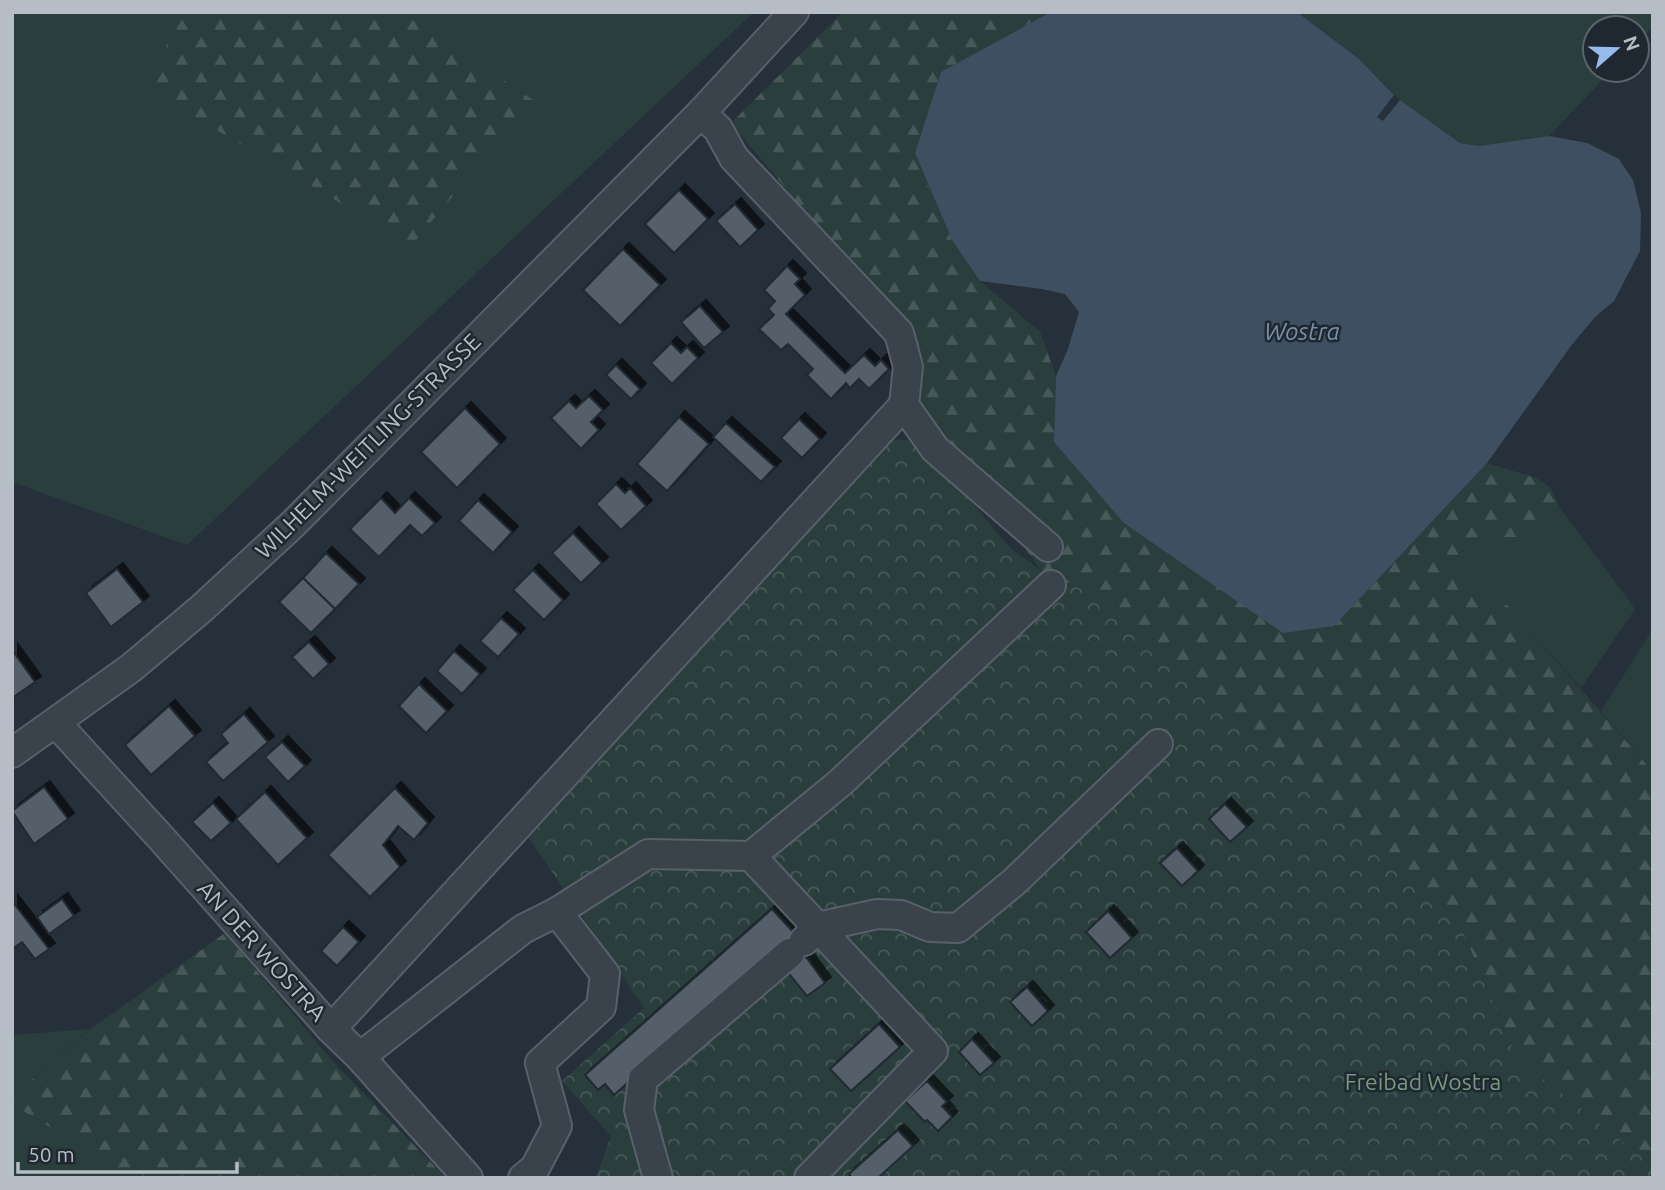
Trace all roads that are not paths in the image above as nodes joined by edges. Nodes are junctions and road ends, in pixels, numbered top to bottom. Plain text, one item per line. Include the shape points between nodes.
1 (794, 12) edge
2 (701, 113) junction
3 (904, 405) junction
4 (1048, 547) dead end
5 (1051, 585) dead end
6 (56, 723) junction
7 (1158, 744) dead end
8 (12, 753) edge
9 (751, 856) junction
10 (557, 912) junction
11 (804, 940) junction
12 (331, 1030) junction
13 (360, 1056) junction
14 (468, 1178) edge
15 (523, 1178) edge
16 (658, 1178) edge
17 (809, 1178) edge

1 - 2 street, WILHELM-WEITLING-STRASSE
2 - 3 street via 718,129 734,158 899,334 908,367
2 - 6 street, WILHELM-WEITLING-STRASSE via 293,524 131,668
3 - 4 street via 934,449
3 - 12 street
5 - 9 street via 840,783
6 - 8 street, WILHELM-WEITLING-STRASSE
6 - 12 street, AN DER WOSTRA
7 - 11 street via 958,928 930,927 901,915 877,914
9 - 10 street via 648,854
9 - 11 street
10 - 13 street via 523,929
10 - 15 street via 605,974 601,1007 540,1063 557,1126 534,1168
11 - 16 street via 643,1079 639,1110
11 - 17 street via 933,1051
12 - 13 street, AN DER WOSTRA
13 - 14 street, AN DER WOSTRA

